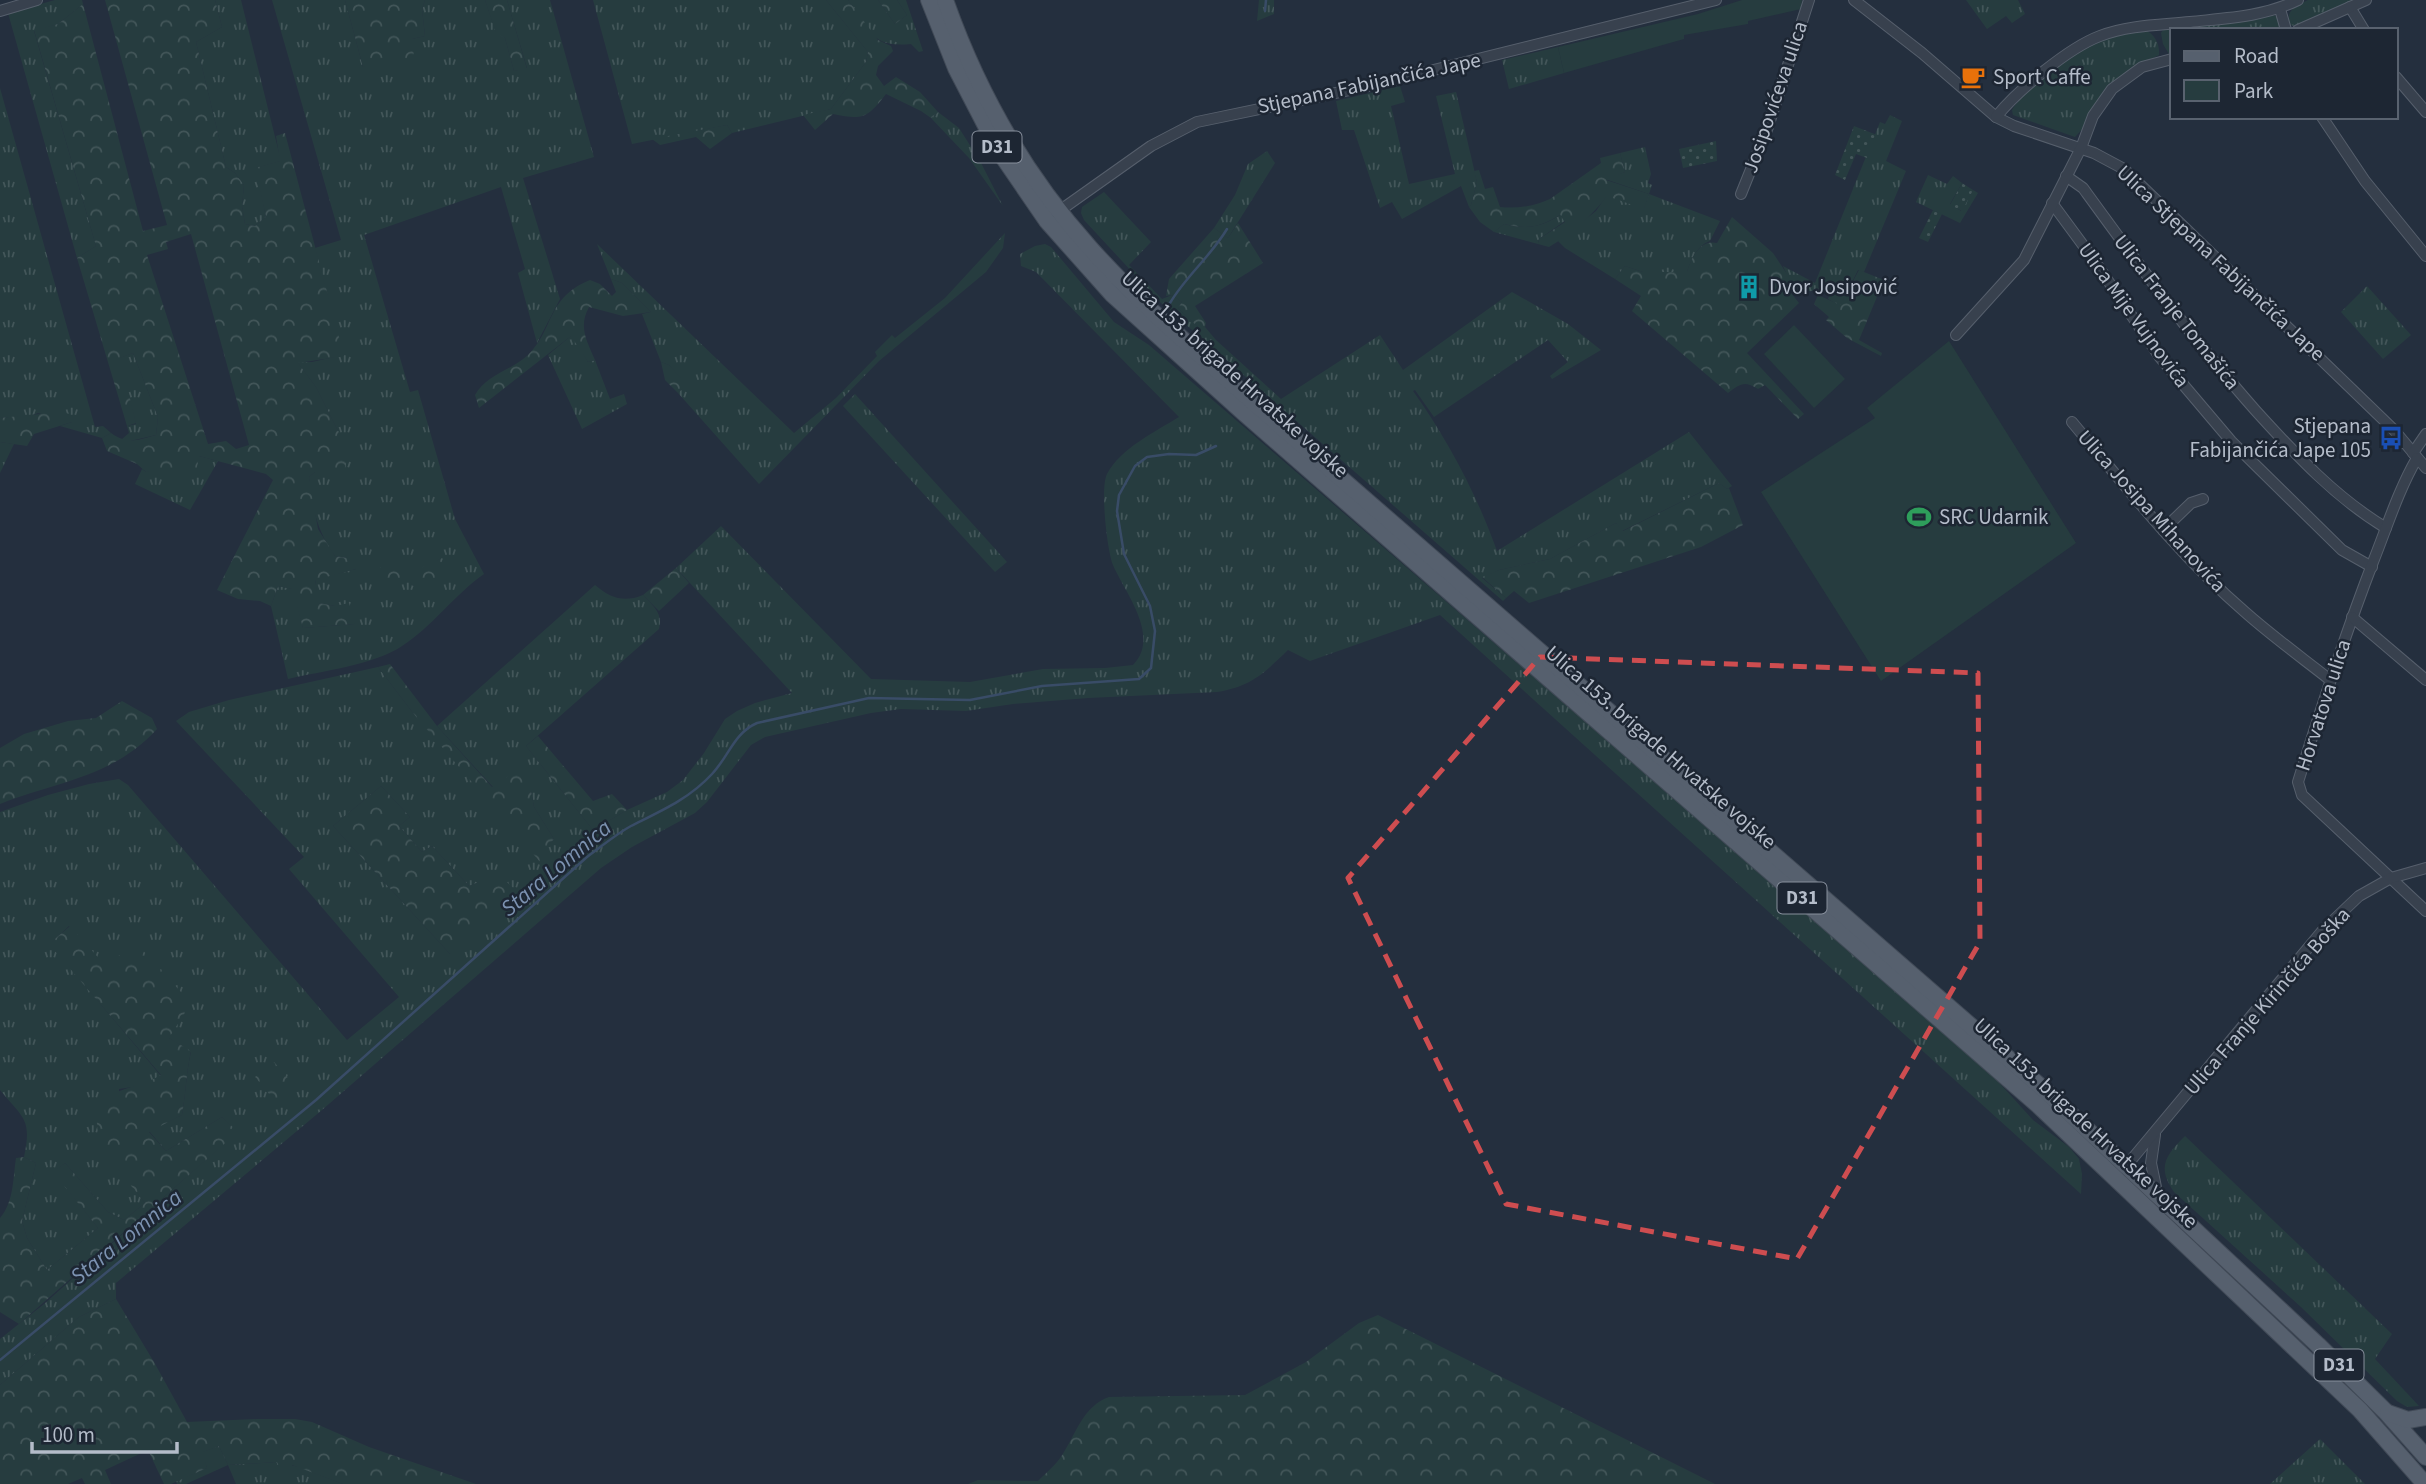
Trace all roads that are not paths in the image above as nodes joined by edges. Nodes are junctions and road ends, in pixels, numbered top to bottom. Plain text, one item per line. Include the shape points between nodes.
1 (37, 0) edge
2 (929, 0) edge
3 (945, 0) edge
4 (1716, 0) edge
5 (1809, 0) edge
6 (1854, 0) edge
7 (2365, 0) edge
8 (2296, 1) edge
9 (2350, 7) junction
10 (2280, 9) junction
11 (0, 11) edge
12 (2285, 28) edge
13 (2303, 28) edge
14 (2363, 28) edge
15 (2170, 59) edge
16 (2398, 78) edge
17 (2426, 112) edge
18 (1996, 117) junction
19 (2323, 119) edge
20 (2081, 148) junction
21 (2066, 176) junction
22 (1741, 194) dead end
23 (2052, 203) junction
24 (1053, 216) junction
25 (2426, 256) edge
26 (1956, 335) dead end
27 (2072, 422) dead end
28 (2426, 434) edge
29 (2415, 456) junction
30 (2426, 468) edge
31 (2203, 499) dead end
32 (2386, 528) junction
33 (2163, 530) junction
34 (2372, 567) junction
35 (2352, 617) junction
36 (2329, 679) junction
37 (2426, 680) edge
38 (2426, 868) edge
39 (2391, 878) junction
40 (2426, 911) edge
41 (2156, 1131) junction
42 (2127, 1165) junction
43 (2158, 1193) junction
44 (2385, 1411) junction
45 (2426, 1417) edge
46 (2426, 1457) edge
47 (2425, 1484) edge

1 - 11 street
2 - 24 main road, Ulica 153. brigade Hrvatske vojske / D31 via 956,68 999,151
3 - 24 main road, Ulica 153. brigade Hrvatske vojske / D31 via 989,103
4 - 24 street, Stjepana Fabijančića Jape via 1369,86 1197,122 1151,146
5 - 22 street, Josipovićeva ulica
6 - 18 street, Ulica Stjepana Fabijančića Jape
7 - 9 street
8 - 10 street
9 - 13 street
9 - 14 street
10 - 12 street
10 - 18 street via 2100,36 2034,79
15 - 20 street via 2142,67 2112,89 2093,116
16 - 17 street
18 - 20 street, Ulica Stjepana Fabijančića Jape
19 - 25 street via 2365,181
20 - 21 street
20 - 29 street, Ulica Stjepana Fabijančića Jape via 2131,175 2293,330
21 - 23 street
21 - 32 street, Ulica Franje Tomašića via 2083,188 2212,362 2295,455 2358,511
23 - 26 street via 2024,260
23 - 34 street, Ulica Mije Vujnovića via 2159,356 2231,441 2342,550
24 - 42 main road, Ulica 153. brigade Hrvatske vojske / D31 via 1167,326
24 - 47 main road, Ulica 153. brigade Hrvatske vojske / D31 via 1112,293 1157,336 2038,1105 2360,1410
27 - 33 street, Ulica Josipa Mihanovića
28 - 29 street, Horvatova ulica
29 - 30 street, Ulica Stjepana Fabijančića Jape
29 - 32 street, Horvatova ulica
31 - 33 street via 2191,503
32 - 34 street, Horvatova ulica
33 - 36 street, Ulica Josipa Mihanovića via 2245,612
34 - 35 street, Horvatova ulica
35 - 36 street, Horvatova ulica
35 - 37 street
36 - 39 street, Horvatova ulica via 2298,782 2302,795
38 - 39 street, Ulica Franje Kirinčića Boška
39 - 40 street, Horvatova ulica
39 - 41 street, Ulica Franje Kirinčića Boška via 2359,896 2323,930
41 - 42 street, Ulica Franje Kirinčića Boška
41 - 43 street via 2151,1163
42 - 43 main road, Ulica 153. brigade Hrvatske vojske / D31
43 - 44 main road, Ulica 153. brigade Hrvatske vojske / D31
44 - 45 main road via 2408,1420
44 - 46 main road, Ulica 153. brigade Hrvatske vojske / D31

